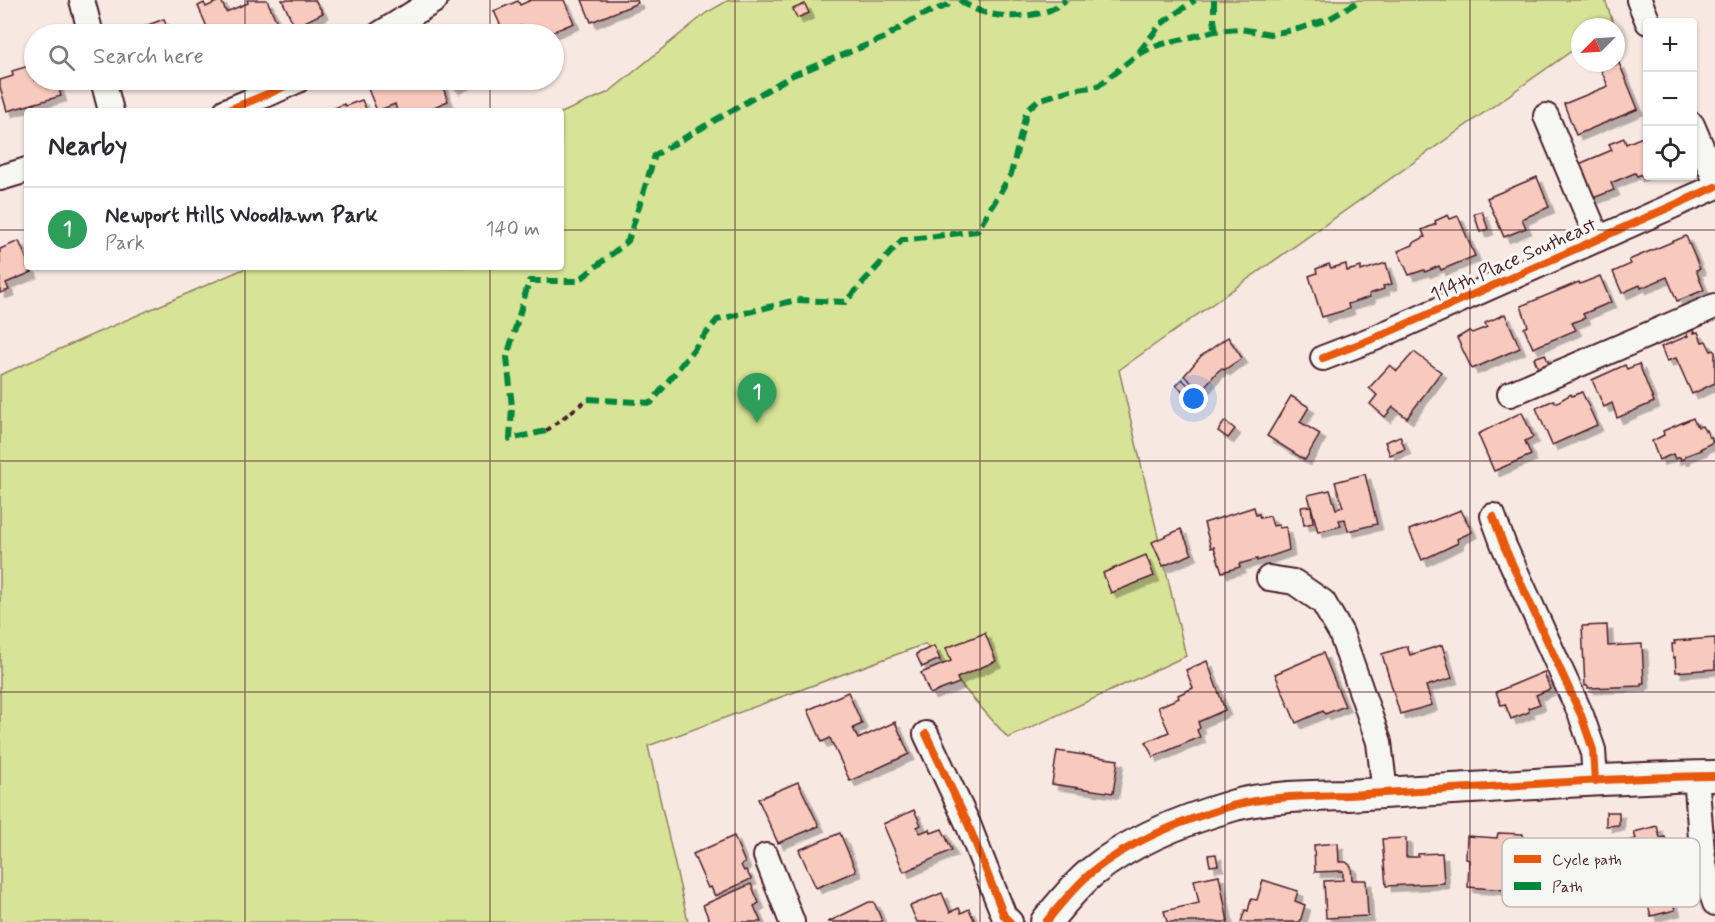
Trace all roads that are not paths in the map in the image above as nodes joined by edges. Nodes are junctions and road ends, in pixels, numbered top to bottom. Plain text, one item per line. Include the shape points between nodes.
1 (82, 0) edge
2 (435, 0) edge
3 (1639, 0) edge
4 (1646, 18) edge
5 (88, 24) edge
6 (396, 24) edge
7 (106, 90) edge
8 (276, 90) edge
9 (110, 108) edge
10 (233, 108) edge
11 (1546, 116) dead end
12 (1701, 125) edge
13 (24, 172) edge
14 (0, 178) edge
15 (1715, 179) edge
16 (1715, 187) edge
17 (1598, 239) junction
18 (1715, 306) edge
19 (1323, 358) dead end
20 (1510, 394) dead end
21 (1493, 516) dead end
22 (1269, 578) dead end
23 (926, 734) dead end
24 (1705, 776) edge
25 (1595, 781) junction
26 (1385, 793) junction
27 (766, 856) dead end
28 (1715, 903) edge
29 (792, 922) edge
30 (1010, 922) edge
31 (1046, 922) edge

1 - 5 street
2 - 6 street
3 - 4 street
7 - 9 street
8 - 10 street
11 - 17 street
12 - 15 street
13 - 14 street
16 - 17 street, 114th Place Southeast
17 - 19 street, 114th Place Southeast
18 - 20 street
21 - 25 street via 1581,715 1593,750
22 - 26 street via 1294,582 1323,602 1341,633 1379,742
23 - 30 street via 968,824 1004,916
24 - 25 main road
24 - 28 street via 1702,851
25 - 26 main road
26 - 31 main road via 1295,796 1237,805 1179,824 1114,856 1091,873
27 - 29 street

